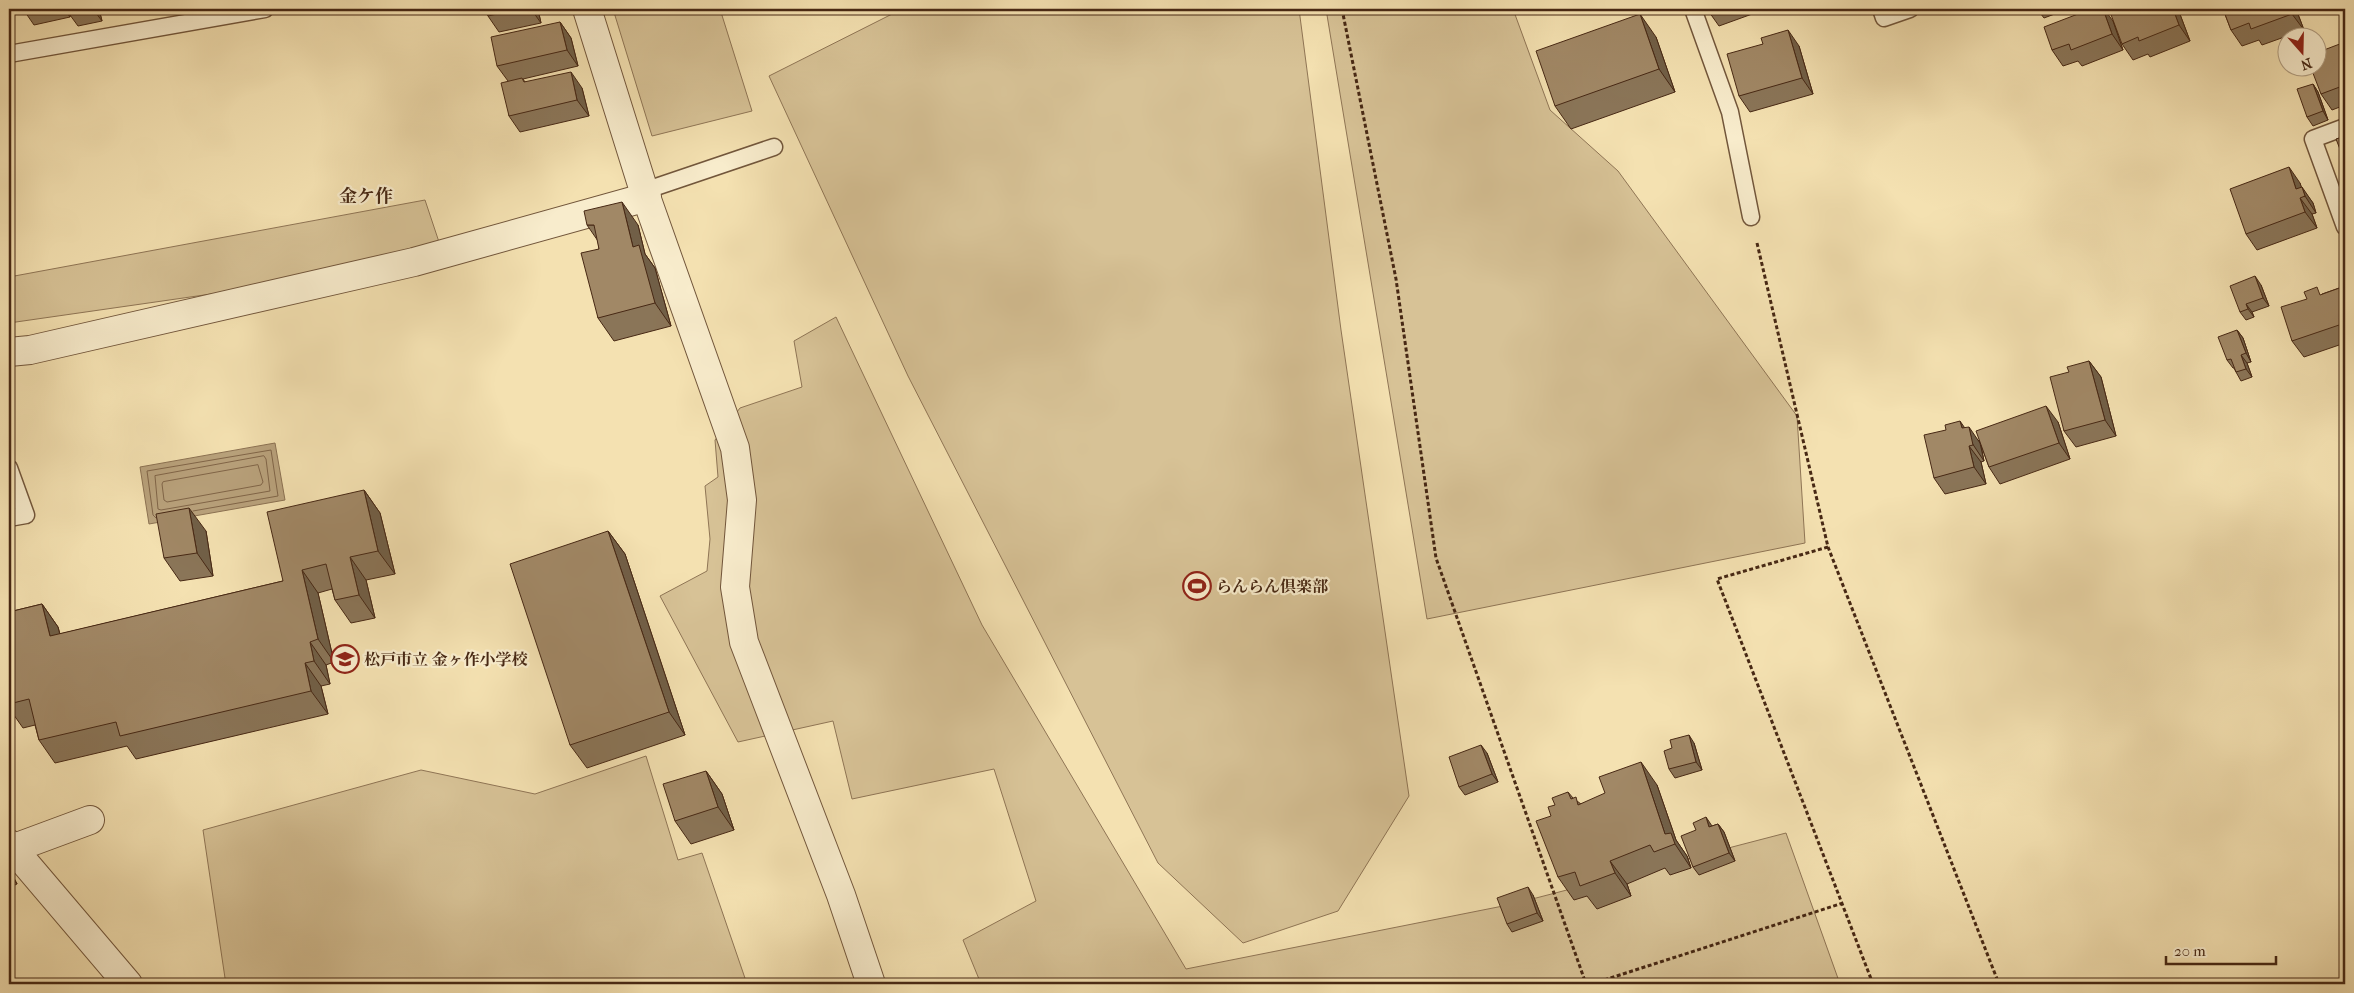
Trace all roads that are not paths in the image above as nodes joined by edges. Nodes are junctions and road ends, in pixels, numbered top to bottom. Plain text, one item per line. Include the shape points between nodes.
1 (265, 9) edge
2 (587, 9) edge
3 (1693, 9) edge
4 (1881, 9) edge
5 (1910, 9) edge
6 (9, 54) edge
7 (2345, 127) edge
8 (774, 147) dead end
9 (645, 194) junction
10 (1751, 218) road end
11 (2345, 227) edge
12 (9, 352) edge
13 (9, 468) edge
14 (9, 518) edge
15 (90, 820) dead end
16 (10, 847) edge
17 (128, 984) edge
18 (871, 984) edge

1 - 6 lane
2 - 9 street
3 - 10 lane via 1730,112
4 - 5 lane via 1884,18
7 - 11 lane via 2313,139
8 - 9 lane
9 - 12 street via 414,262 30,350
9 - 18 street via 734,448 742,500 735,587 744,642 841,895
13 - 14 lane via 26,515
15 - 16 street
16 - 17 street

